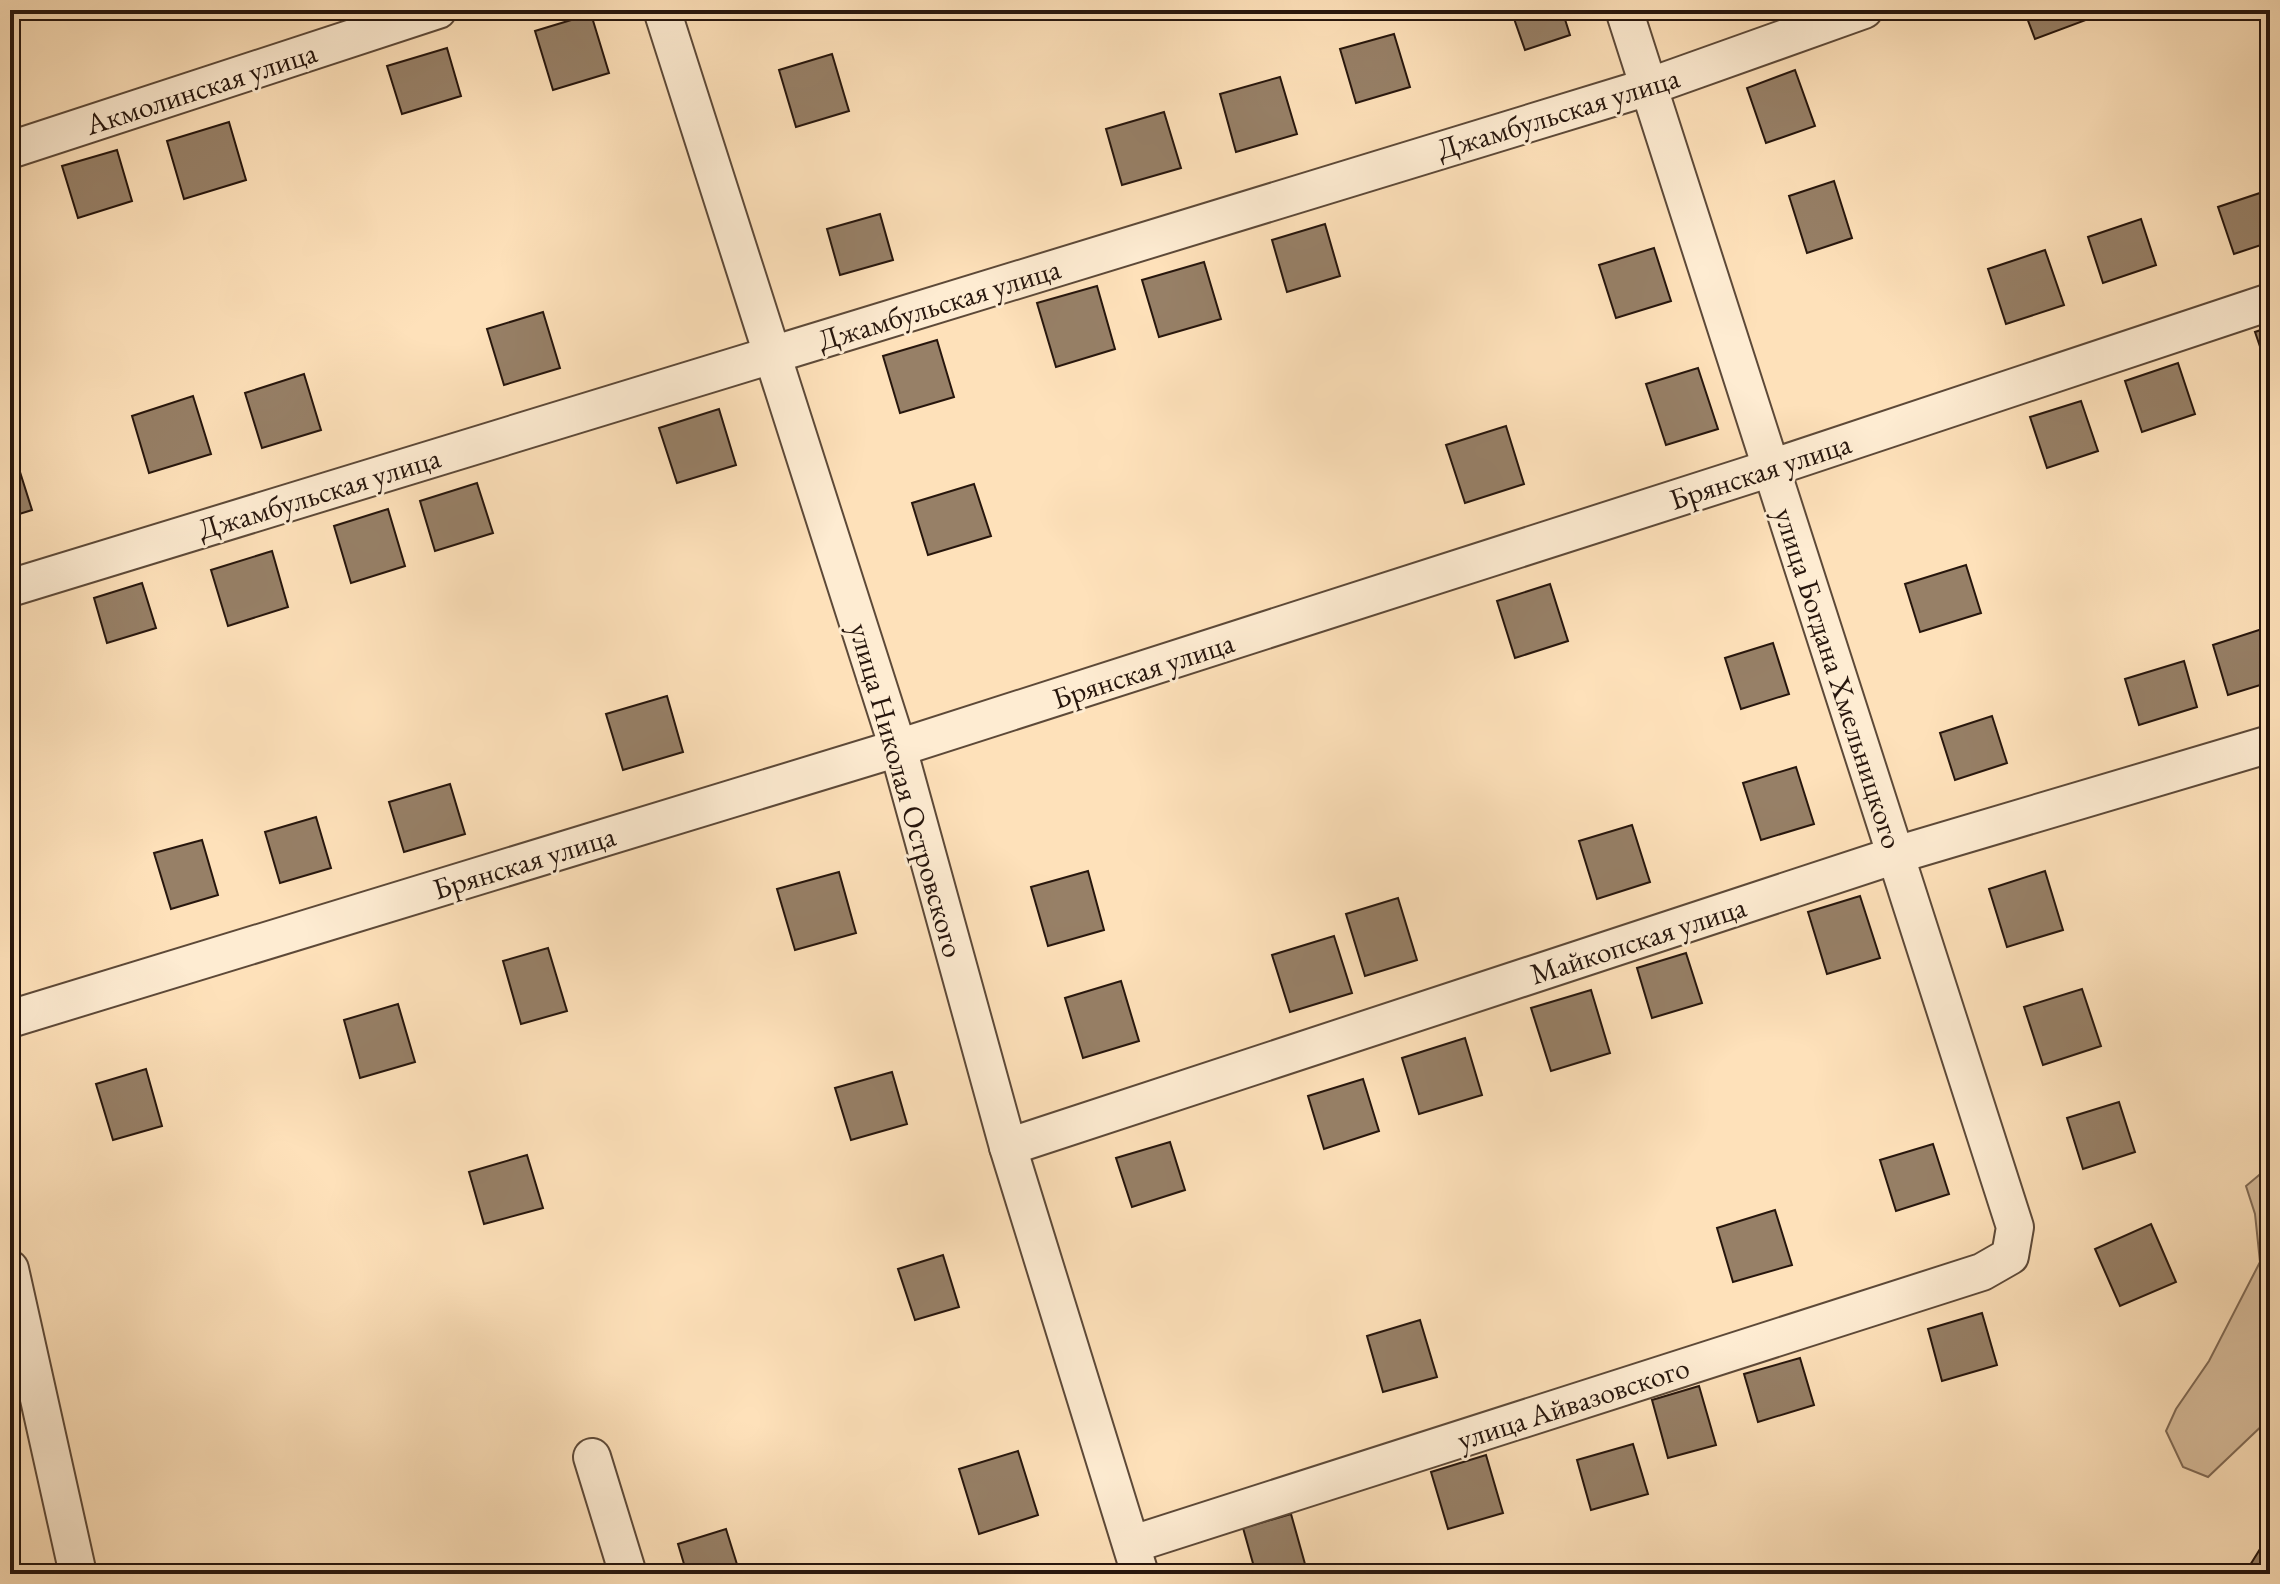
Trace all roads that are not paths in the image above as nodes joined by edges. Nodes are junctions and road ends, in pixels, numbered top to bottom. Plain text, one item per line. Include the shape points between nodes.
1 (438, 10) edge
2 (662, 10) edge
3 (1624, 10) edge
4 (1864, 10) edge
5 (1648, 87) junction
6 (10, 150) edge
7 (2270, 302) edge
8 (773, 355) junction
9 (1771, 468) junction
10 (10, 588) edge
11 (2270, 744) edge
12 (898, 748) junction
13 (1896, 855) junction
14 (10, 1019) edge
15 (1008, 1147) junction
16 (2010, 1256) joint
17 (10, 1269) edge
18 (592, 1457) dead end
19 (1136, 1559) edge
20 (78, 1574) edge
21 (628, 1574) edge

1 - 6 street, Акмолинская улица
2 - 8 street, улица Николая Островского
3 - 5 street, улица Богдана Хмельницкого
4 - 5 street, Джамбульская улица
5 - 8 street, Джамбульская улица
5 - 9 street, улица Богдана Хмельницкого
7 - 9 street, Брянская улица
8 - 10 street, Джамбульская улица
8 - 12 street, улица Николая Островского
9 - 12 street, Брянская улица
9 - 13 street, улица Богдана Хмельницкого
11 - 13 street, Майкопская улица
12 - 14 street, Брянская улица
12 - 15 street, улица Николая Островского
13 - 15 street, Майкопская улица
13 - 16 street, улица Богдана Хмельницкого via 2015,1227
15 - 19 street, улица Николая Островского
16 - 19 street, улица Айвазовского via 1982,1272
17 - 20 street
18 - 21 street

